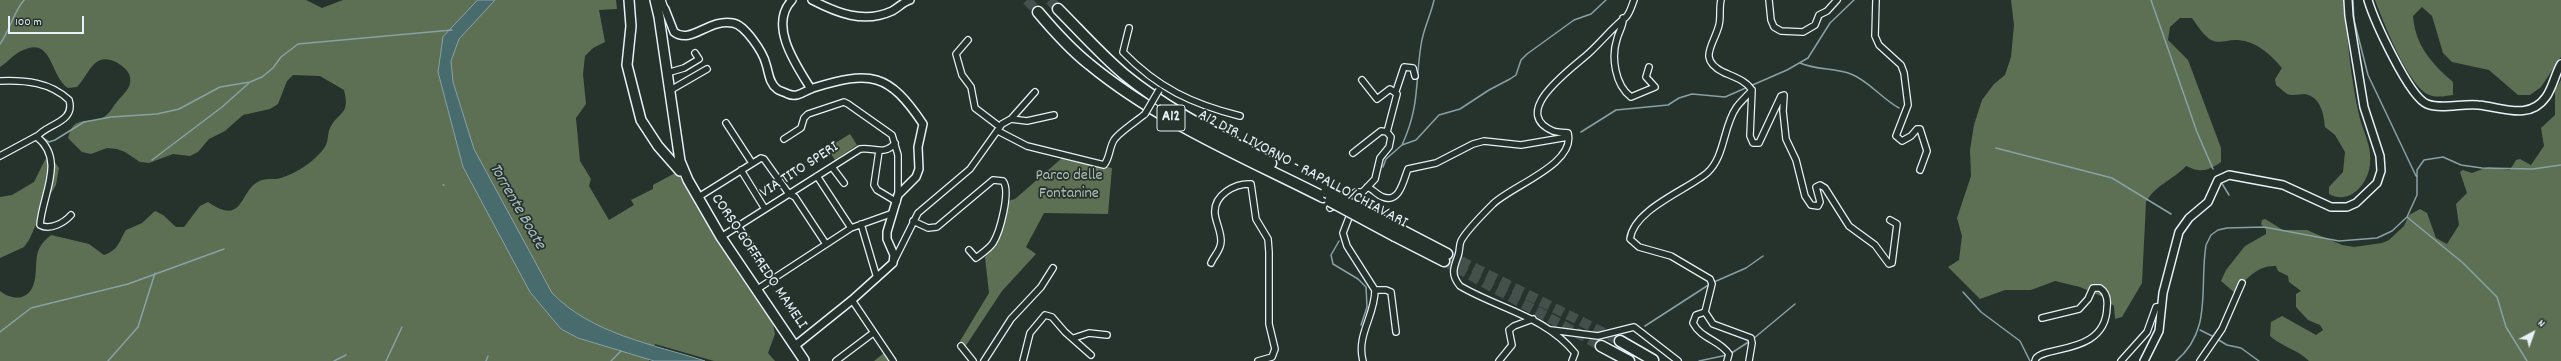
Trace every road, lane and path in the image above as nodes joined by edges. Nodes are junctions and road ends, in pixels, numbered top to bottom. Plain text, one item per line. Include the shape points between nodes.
1 (629, 0) edge
2 (655, 0) edge
3 (662, 0) edge
4 (792, 0) edge
5 (812, 0) edge
6 (910, 0) edge
7 (1634, 0) edge
8 (1721, 0) edge
9 (1769, 0) edge
10 (1837, 0) edge
11 (1876, 0) edge
12 (2348, 0) edge
13 (2368, 0) edge
14 (1058, 9) tunnel mouth
15 (666, 10) junction
16 (1038, 12) tunnel mouth
17 (1623, 18) junction
18 (1129, 28) dead end
19 (968, 40) dead end
20 (695, 53) dead end
21 (2561, 64) edge
22 (1649, 68) dead end
23 (707, 69) dead end
24 (667, 73) junction
25 (1415, 76) dead end
26 (1362, 80) dead end
27 (0, 81) edge
28 (1159, 87) junction
29 (811, 89) junction
30 (1752, 90) junction
31 (669, 91) junction
32 (1396, 91) junction
33 (1036, 92) dead end
34 (1054, 115) dead end
35 (1240, 116) dead end
36 (1011, 119) junction
37 (726, 123) dead end
38 (999, 129) junction
39 (1387, 132) junction
40 (37, 136) junction
41 (1568, 137) junction
42 (784, 139) dead end
43 (895, 143) junction
44 (878, 151) junction
45 (1353, 153) dead end
46 (673, 155) junction
47 (0, 156) edge
48 (752, 163) junction
49 (832, 167) junction
50 (741, 170) junction
51 (1920, 170) dead end
52 (817, 176) junction
53 (844, 183) dead end
54 (1367, 187) junction
55 (1361, 192) junction
56 (789, 194) junction
57 (1324, 194) junction
58 (697, 198) junction
59 (897, 198) junction
60 (1330, 208) dead end
61 (765, 209) junction
62 (893, 213) junction
63 (71, 214) dead end
64 (1890, 220) dead end
65 (913, 221) junction
66 (861, 224) junction
67 (738, 226) junction
68 (851, 228) junction
69 (721, 237) junction
70 (826, 244) junction
71 (969, 250) dead end
72 (1445, 258) tunnel mouth
73 (895, 259) junction
74 (1210, 263) dead end
75 (1053, 268) dead end
76 (877, 278) junction
77 (772, 279) junction
78 (2242, 283) dead end
79 (756, 290) junction
80 (1375, 290) junction
81 (852, 300) junction
82 (2162, 306) junction
83 (1705, 312) junction
84 (2042, 318) dead end
85 (1533, 319) junction
86 (1549, 329) junction
87 (1396, 332) dead end
88 (873, 333) junction
89 (1107, 335) dead end
90 (1074, 338) junction
91 (1620, 342) tunnel mouth
92 (796, 345) junction
93 (962, 346) dead end
94 (1601, 346) tunnel mouth
95 (1091, 355) dead end
96 (1653, 360) dead end
97 (806, 361) edge
98 (836, 361) edge
99 (893, 361) edge
100 (973, 361) edge
101 (984, 361) edge
102 (1023, 361) edge
103 (1258, 361) edge
104 (1363, 361) edge
105 (1499, 361) edge
106 (1572, 361) edge
107 (1629, 361) edge
108 (1678, 361) edge
109 (1727, 361) edge
110 (1749, 361) edge
111 (2035, 361) edge
112 (2121, 361) edge
113 (2144, 361) edge
114 (2200, 361) edge

1 - 46 main road via 631,26 627,59 641,120 658,146
2 - 15 street
2 - 24 main road
3 - 15 street
4 - 29 street via 784,8 781,24 796,63
5 - 6 street via 853,17 875,16 892,11
7 - 17 street via 1631,9
8 - 30 street via 1719,25 1708,50 1709,58 1713,66 1744,82
9 - 10 street via 1774,27 1780,31 1803,32 1815,25 1819,15 1827,11
11 - 51 street via 1875,36 1904,73 1908,105 1896,136 1902,141 1920,129 1927,151
12 - 82 street via 2348,16 2364,107 2380,156 2381,171 2377,183 2356,203 2346,207 2331,207 2283,185 2224,176 2218,180 2208,202 2189,218 2179,232
13 - 21 street via 2396,63 2415,95 2427,104 2478,105 2516,112 2530,109 2546,97
14 - 57 highway, A12 via 1106,58 1168,106
15 - 29 street via 674,32 681,36 689,36 714,23 739,24 766,63 770,79 777,89 790,95 800,95
16 - 57 highway, A12 DIR. LIVORNO - RAPALLO/CHIAVARI / A12 via 1063,40 1118,86 1182,124
17 - 22 street via 1624,22 1616,40 1616,70 1619,83 1631,97 1655,87 1646,77
17 - 41 street via 1589,54 1561,76 1543,98 1539,116 1541,122 1555,132 1568,133
18 - 28 street via 1123,52
19 - 38 street via 956,54 962,76 970,82 975,108
20 - 24 street via 699,59 684,68
23 - 31 street
24 - 31 main road
25 - 32 street via 1413,68 1404,67
26 - 32 street via 1377,99 1390,89
27 - 40 street via 28,81 41,84 69,100 69,109 65,117
28 - 35 street via 1213,109
28 - 38 street, bridge via 1145,114 1115,138 1110,146 1108,161 1104,165 1027,146
29 - 59 street via 848,78 867,77 884,82 906,100 923,124 923,131 918,147 919,169 916,177
30 - 64 street via 1750,136 1753,143 1759,143 1781,96 1784,95 1786,139 1796,160 1805,196 1811,206 1818,206 1820,202 1816,187 1820,185 1825,188 1849,226 1875,245 1889,264 1892,263 1897,224
30 - 83 street via 1736,108 1718,155 1707,173 1659,204 1639,221 1631,233 1632,243 1671,256 1710,279 1712,284
31 - 46 main road
32 - 39 street via 1396,103
33 - 36 street
34 - 36 street via 1027,121
36 - 38 street
37 - 48 street
38 - 65 street via 970,169 918,213
39 - 45 street via 1382,131 1373,136
39 - 54 street via 1391,141 1380,158 1376,179
40 - 47 street
40 - 63 street via 46,145 51,170 40,225 59,225
41 - 54 street via 1521,145 1491,140 1473,144 1443,160 1408,169 1401,189 1392,197 1384,197
41 - 85 street via 1568,148 1558,160 1494,203 1461,241 1453,270 1454,278 1460,286
42 - 43 street via 801,128 808,114 844,102 892,135
43 - 44 street via 891,149
43 - 59 street via 898,155
44 - 49 street, VIA TITO SPERI via 860,148
44 - 59 street via 874,185 877,190
46 - 58 main road, CORSO GOFFREDO MAMELI
48 - 50 street
48 - 56 street via 764,159
49 - 52 street, VIA TITO SPERI
49 - 53 street
50 - 58 street
50 - 61 street
52 - 56 street, VIA TITO SPERI
52 - 68 street
54 - 55 street
55 - 60 street via 1356,192
55 - 80 street via 1343,233 1347,246
56 - 61 street, VIA TITO SPERI
56 - 70 street via 795,197
57 - 72 highway, A12 DIR. LIVORNO - RAPALLO/CHIAVARI / A12, bridge
58 - 69 main road, CORSO GOFFREDO MAMELI
59 - 62 street
61 - 67 street, VIA TITO SPERI
62 - 66 street
62 - 73 street via 887,232
65 - 71 street via 928,228 937,227 993,180 1003,181 1007,186 1008,196 993,244 976,258
65 - 73 street
66 - 68 street
66 - 76 street
67 - 69 street, VIA TITO SPERI
67 - 77 street
68 - 70 street
69 - 79 main road, CORSO GOFFREDO MAMELI
70 - 77 street
73 - 76 street
74 - 103 street via 1220,249 1221,241 1215,213 1216,204 1228,189 1251,184 1256,218 1268,239 1270,324 1275,349 1272,357
75 - 101 street via 1041,287 1011,319
76 - 81 street
77 - 79 street
78 - 114 street via 2222,329
79 - 92 main road, CORSO GOFFREDO MAMELI
80 - 87 street via 1391,292
80 - 104 street via 1373,306 1361,340
81 - 88 street
81 - 92 street
82 - 112 street via 2156,307 2147,332
82 - 113 street via 2159,331
83 - 109 street via 1696,315 1693,323 1702,336 1726,349 1729,354
83 - 110 street via 1713,324 1751,338
84 - 111 street via 2079,309 2094,288 2100,288 2106,296 2108,308 2096,336 2086,342 2038,355
85 - 86 street
85 - 105 street via 1509,330 1512,345
86 - 106 street via 1564,340 1575,353
86 - 108 street via 1598,336 1634,327
88 - 98 street
88 - 99 street
89 - 90 street via 1089,333
90 - 95 street
90 - 102 street via 1052,317 1045,315 1030,333
91 - 96 highway
92 - 97 main road, CORSO GOFFREDO MAMELI
93 - 100 street
94 - 107 highway

